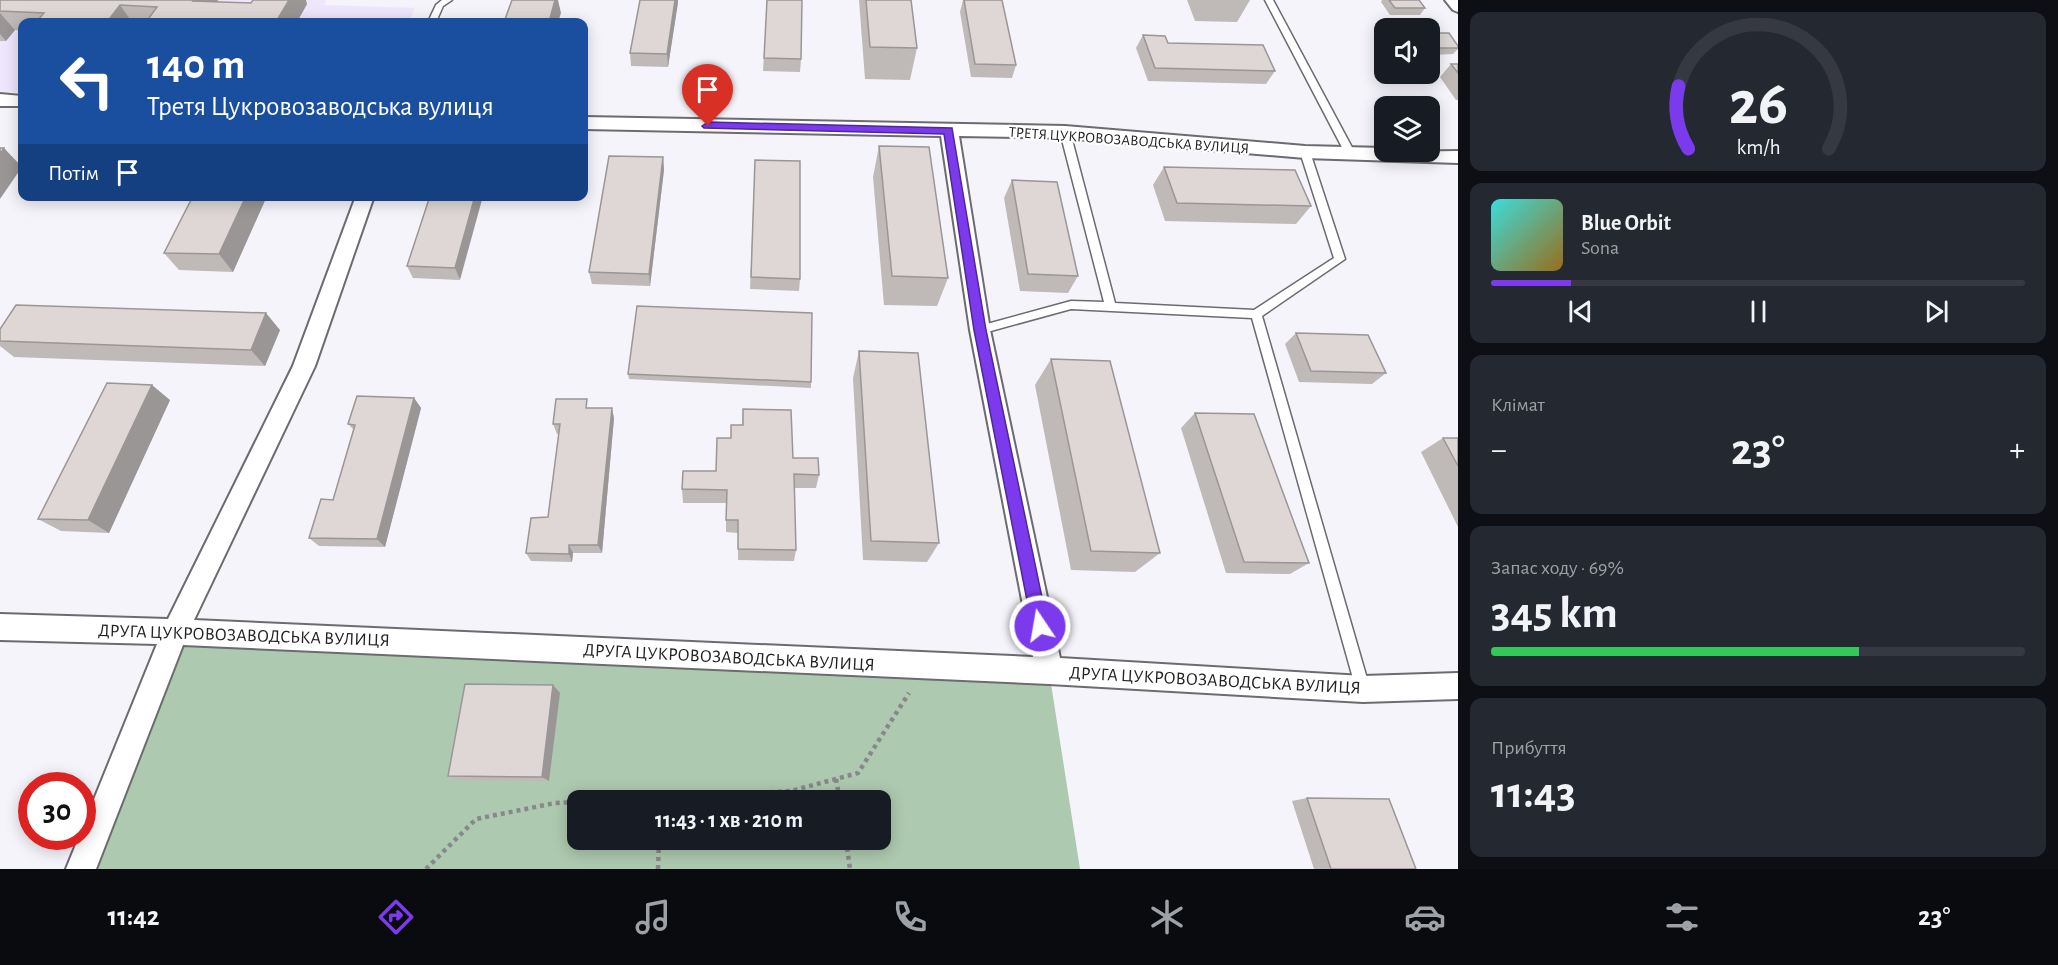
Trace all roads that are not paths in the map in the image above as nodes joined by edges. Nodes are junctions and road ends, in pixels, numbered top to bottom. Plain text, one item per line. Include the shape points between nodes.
1 (448, 0) edge
2 (1269, 0) edge
3 (1453, 0) edge
4 (1458, 7) edge
5 (434, 18) edge
6 (0, 100) edge
7 (18, 101) edge
8 (588, 123) edge
9 (949, 130) junction
10 (1065, 132) junction
11 (1305, 152) junction
12 (1350, 153) junction
13 (1458, 157) edge
14 (363, 201) edge
15 (1111, 307) junction
16 (1256, 314) junction
17 (980, 330) junction
18 (0, 627) edge
19 (175, 632) junction
20 (1049, 671) junction
21 (1458, 686) edge
22 (1363, 689) junction
23 (81, 869) edge

1 - 5 lane via 440,5
2 - 12 lane
3 - 4 street
6 - 7 street
8 - 9 street, ТРЕТЯ ЦУКРОВОЗАВОДСЬКА ВУЛИЦЯ
9 - 10 street, ТРЕТЯ ЦУКРОВОЗАВОДСЬКА ВУЛИЦЯ
9 - 17 street
10 - 11 street, ТРЕТЯ ЦУКРОВОЗАВОДСЬКА ВУЛИЦЯ
10 - 15 lane
11 - 12 street, ТРЕТЯ ЦУКРОВОЗАВОДСЬКА ВУЛИЦЯ
11 - 16 lane via 1340,259
12 - 13 street, ТРЕТЯ ЦУКРОВОЗАВОДСЬКА ВУЛИЦЯ
14 - 19 street via 304,366
15 - 16 lane
15 - 17 lane via 1071,305
16 - 22 lane
17 - 20 street
18 - 19 street, ДРУГА ЦУКРОВОЗАВОДСЬКА ВУЛИЦЯ
19 - 20 street, ДРУГА ЦУКРОВОЗАВОДСЬКА ВУЛИЦЯ
19 - 23 street
20 - 22 street, ДРУГА ЦУКРОВОЗАВОДСЬКА ВУЛИЦЯ
21 - 22 street, ДРУГА ЦУКРОВОЗАВОДСЬКА ВУЛИЦЯ

